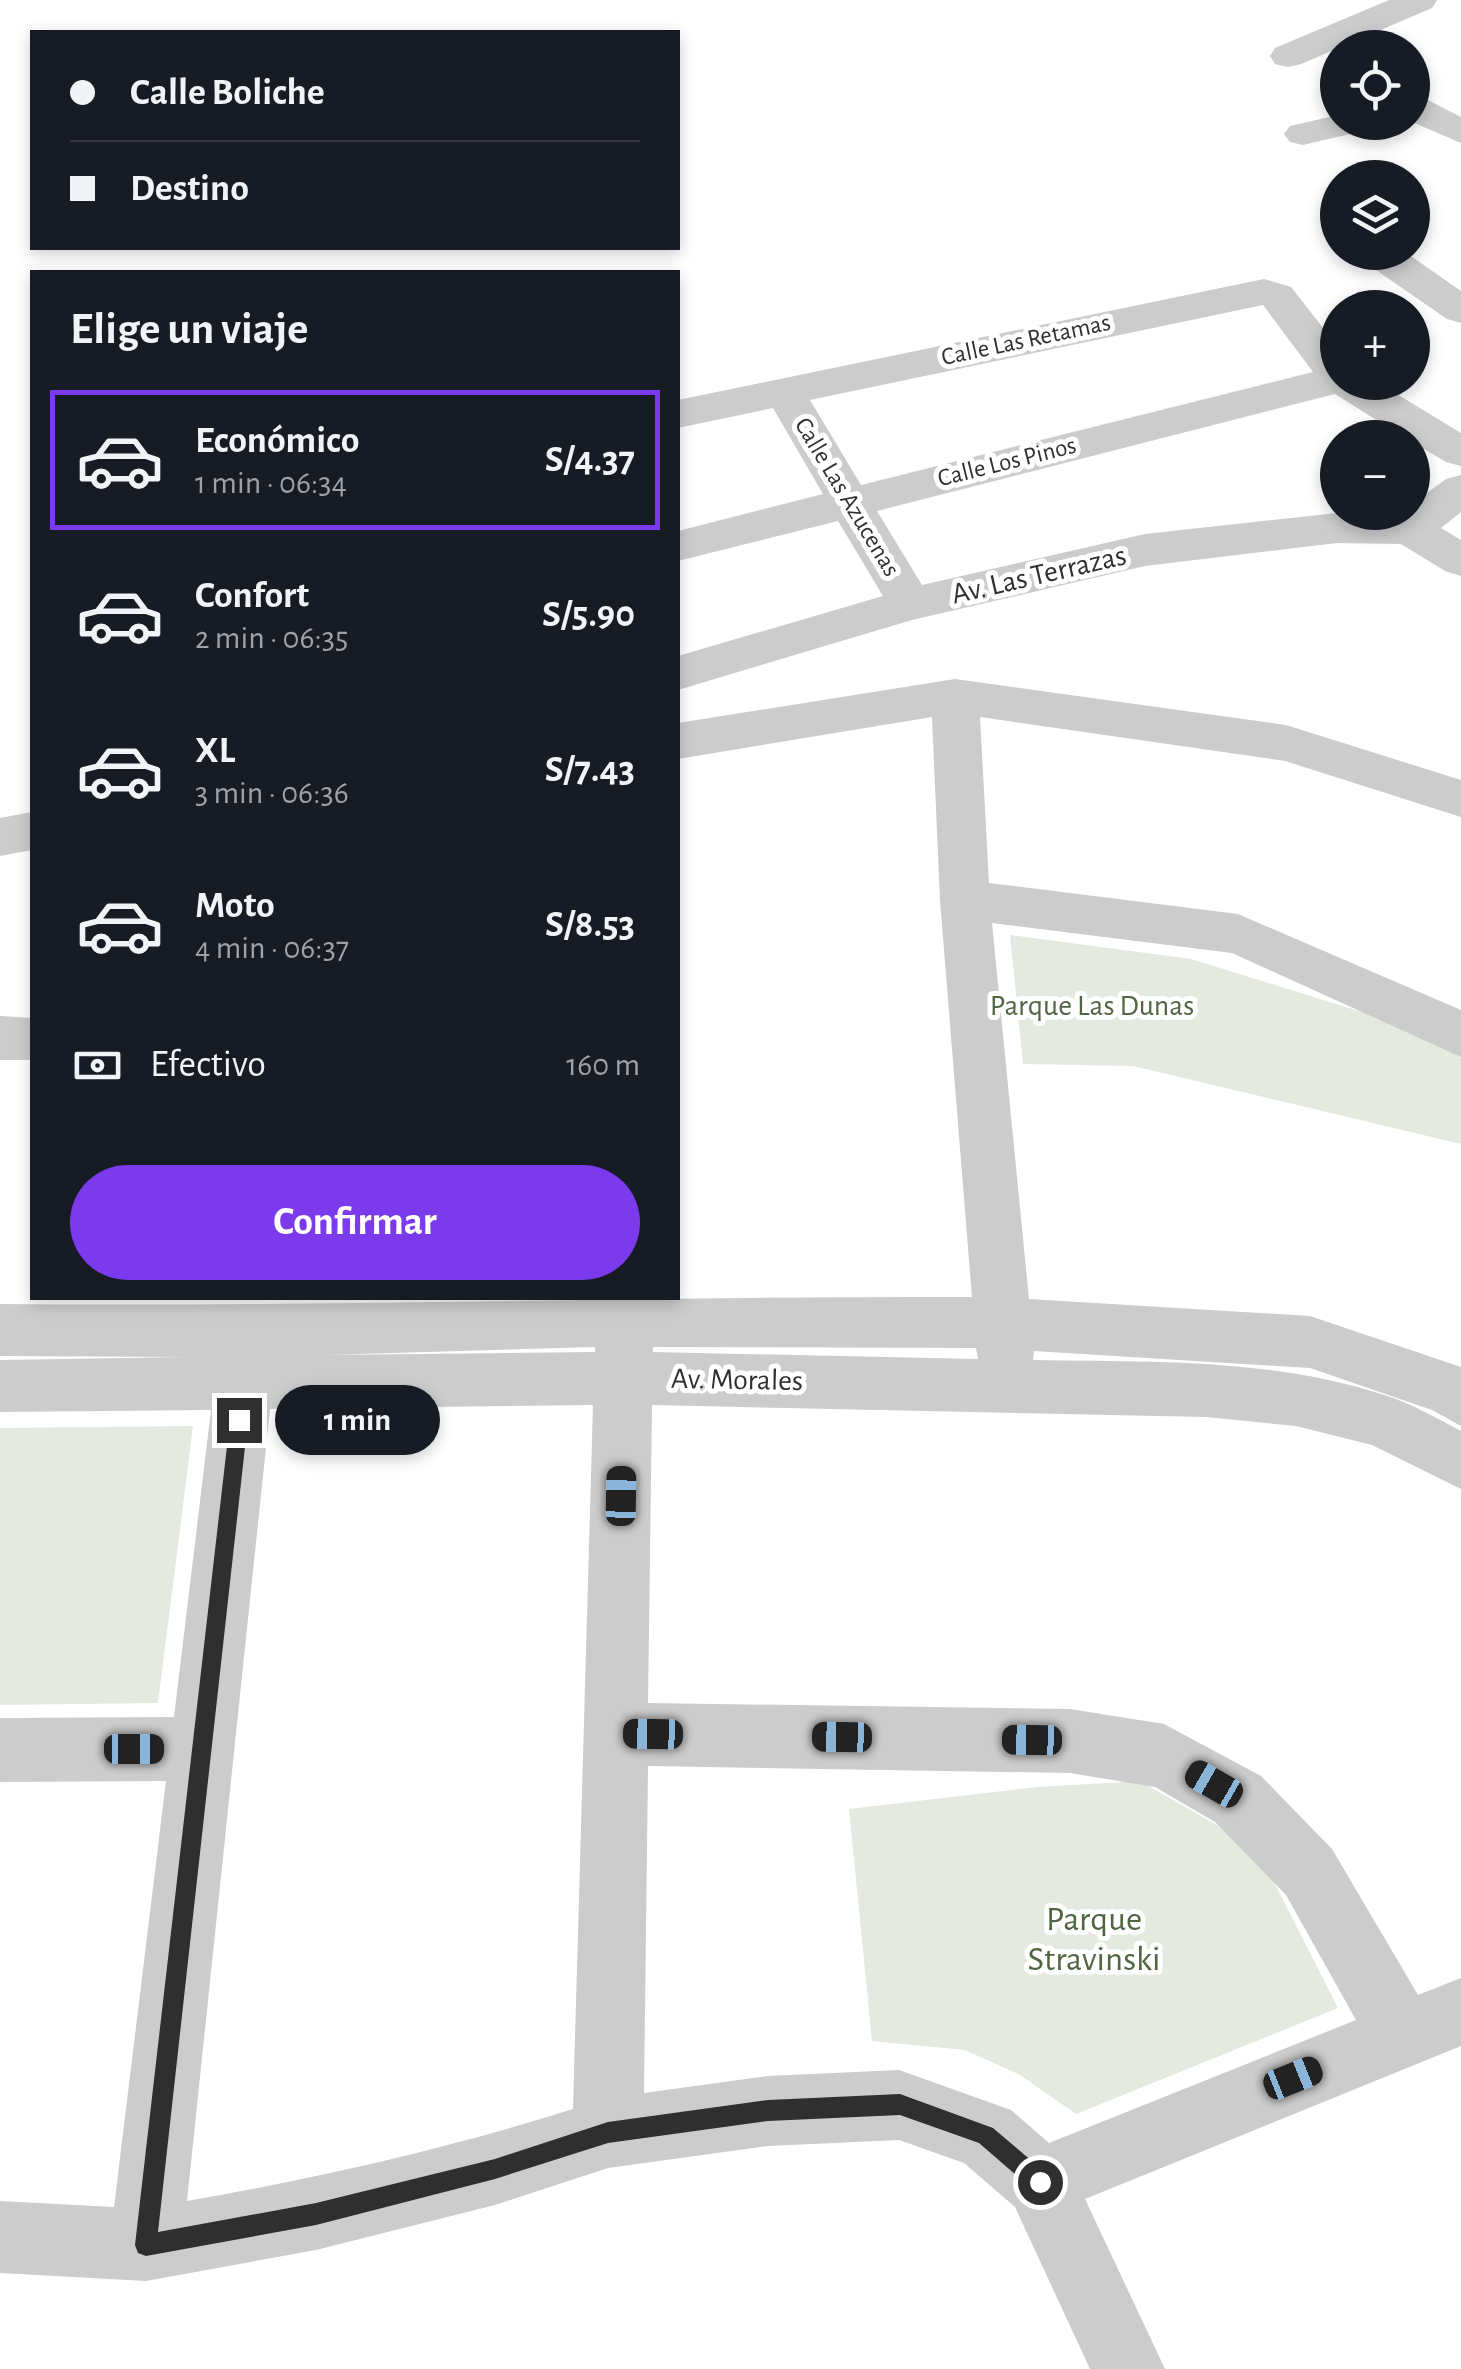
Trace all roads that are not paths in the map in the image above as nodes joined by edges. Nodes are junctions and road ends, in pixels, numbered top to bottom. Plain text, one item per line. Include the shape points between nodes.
1 (1419, 0) edge
2 (1288, 56) dead end
3 (1461, 96) edge
4 (1430, 104) edge
5 (1430, 116) edge
6 (1320, 130) edge
7 (1461, 132) edge
8 (1303, 134) dead end
9 (1402, 270) edge
10 (1461, 310) edge
11 (1320, 354) edge
12 (1320, 383) edge
13 (784, 390) junction
14 (1375, 400) edge
15 (680, 414) edge
16 (1461, 452) edge
17 (1461, 490) edge
18 (848, 501) junction
19 (1430, 513) edge
20 (1320, 530) edge
21 (1411, 530) edge
22 (680, 545) edge
23 (1461, 560) edge
24 (910, 604) junction
25 (680, 672) edge
26 (956, 696) junction
27 (680, 741) edge
28 (1461, 799) edge
29 (30, 831) edge
30 (0, 837) edge
31 (965, 900) junction
32 (1461, 1036) edge
33 (0, 1038) edge
34 (30, 1038) edge
35 (1000, 1323) junction
36 (0, 1330) edge
37 (624, 1332) edge
38 (250, 1338) edge
39 (1256, 1339) junction
40 (1010, 1384) junction
41 (0, 1386) edge
42 (1264, 1396) junction
43 (1459, 1440) edge
44 (615, 1734) junction
45 (201, 1749) junction
46 (0, 1750) edge
47 (1431, 2023) edge
48 (608, 2132) junction
49 (1040, 2182) junction
50 (0, 2237) edge
51 (146, 2245) junction
52 (1128, 2369) edge

1 - 2 street
3 - 4 street
5 - 7 street
6 - 8 street
9 - 10 street
11 - 13 street, Calle Las Retamas via 1277,296 1264,292
12 - 18 street, Calle Los Pinos
13 - 15 street, Calle Las Retamas
13 - 18 street, Calle Las Azucenas
14 - 16 street
17 - 19 street
18 - 22 street, Calle Los Pinos
18 - 24 street, Calle Las Azucenas
20 - 24 street, Av. Las Terrazas via 1146,550
21 - 23 street
24 - 25 street, Av. Las Terrazas
26 - 27 street
26 - 28 street via 1286,744
26 - 31 street
29 - 30 street
31 - 32 street via 1238,934
31 - 35 street
33 - 34 street
35 - 37 street, Av. Morales
35 - 39 street, Av. Morales
35 - 40 street
36 - 38 street, Av. Morales
37 - 38 street, Av. Morales
37 - 40 street, Av. Morales
37 - 44 street
38 - 41 street, Av. Morales
38 - 45 street
39 - 42 street
39 - 43 street, Av. Morales via 1310,1342 1451,1390
40 - 42 street, Av. Morales
42 - 43 street, Av. Morales
44 - 47 street via 1070,1741 1164,1756 1238,1799 1310,1872
44 - 48 street
45 - 46 street
45 - 51 street
47 - 49 street
48 - 49 street via 768,2111 900,2104 986,2135
48 - 51 street via 495,2169 316,2214
49 - 52 street
50 - 51 street

